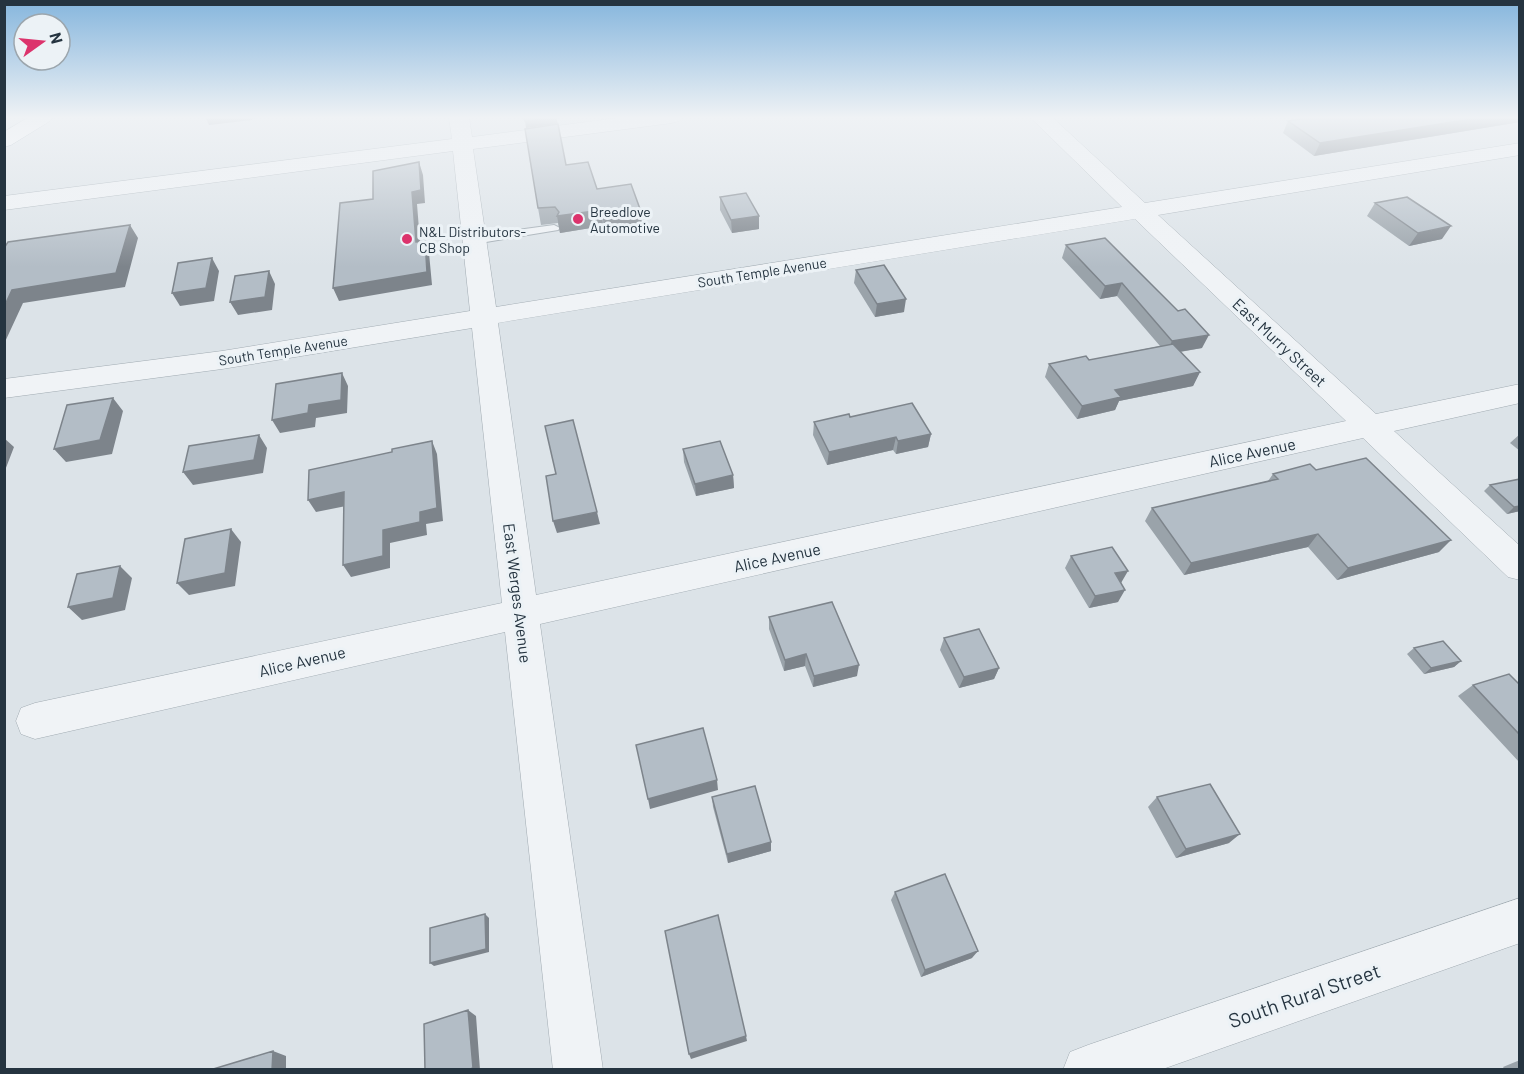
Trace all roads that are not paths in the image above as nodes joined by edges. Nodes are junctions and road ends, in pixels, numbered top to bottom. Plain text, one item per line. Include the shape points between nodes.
1 (232, 167) edge
2 (465, 167) edge
3 (1094, 167) edge
4 (1407, 167) edge
5 (4, 203) edge
6 (1141, 210) junction
7 (554, 228) edge
8 (474, 240) junction
9 (483, 318) junction
10 (4, 389) edge
11 (1520, 393) edge
12 (1370, 426) junction
13 (1520, 567) edge
14 (521, 613) junction
15 (35, 721) dead end
16 (1520, 920) edge
17 (578, 1070) edge
18 (1088, 1070) edge

1 - 5 street
2 - 8 street, East Werges Avenue
3 - 6 street, East Murry Street
4 - 6 street, South Temple Avenue
6 - 9 street, South Temple Avenue
6 - 12 street, East Murry Street
7 - 8 lane
8 - 9 street, East Werges Avenue
9 - 10 street, South Temple Avenue via 222,360
9 - 14 street, East Werges Avenue
11 - 12 street, Alice Avenue
12 - 13 street, East Murry Street
12 - 14 street, Alice Avenue
14 - 15 street, Alice Avenue
14 - 17 street, East Werges Avenue
16 - 18 street, South Rural Street

